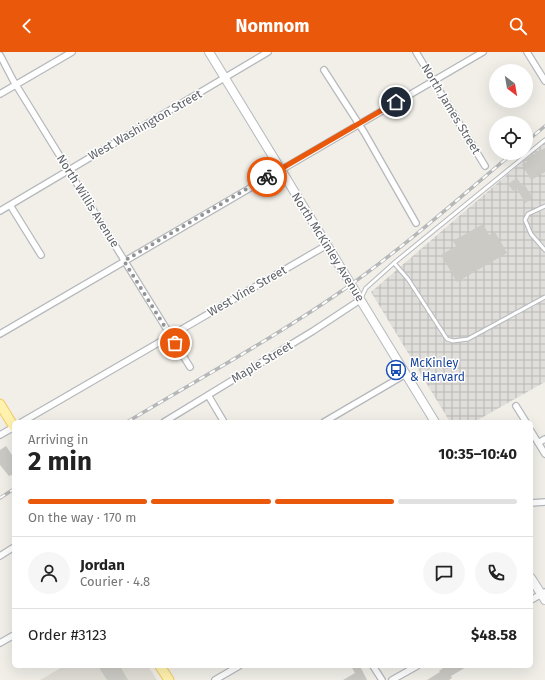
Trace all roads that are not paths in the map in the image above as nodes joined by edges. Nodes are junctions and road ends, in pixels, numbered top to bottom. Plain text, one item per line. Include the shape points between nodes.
1 (72, 52) edge
2 (208, 52) edge
3 (268, 52) edge
4 (416, 52) edge
5 (483, 52) edge
6 (527, 52) edge
7 (0, 54) edge
8 (261, 54) edge
9 (324, 70) dead end
10 (225, 78) junction
11 (434, 81) junction
12 (545, 81) edge
13 (16, 85) junction
14 (0, 94) edge
15 (359, 124) junction
16 (545, 140) edge
17 (485, 166) dead end
18 (68, 170) junction
19 (280, 170) junction
20 (10, 205) junction
21 (545, 206) edge
22 (0, 210) edge
23 (416, 223) dead end
24 (327, 245) junction
25 (545, 250) edge
26 (41, 255) dead end
27 (124, 261) junction
28 (394, 263) junction
29 (545, 297) edge
30 (360, 300) junction
31 (0, 334) edge
32 (170, 336) junction
33 (190, 367) dead end
34 (406, 374) junction
35 (208, 395) junction
36 (0, 404) edge
37 (516, 406) dead end
38 (25, 420) edge
39 (167, 420) edge
40 (223, 420) edge
41 (327, 420) edge
42 (434, 420) edge
43 (525, 420) edge
44 (12, 424) edge
45 (12, 428) edge
46 (533, 434) edge
47 (0, 435) edge
48 (545, 439) edge
49 (538, 443) junction
50 (545, 454) edge
51 (545, 502) edge
52 (533, 503) edge
53 (12, 548) edge
54 (0, 556) edge
55 (533, 581) edge
56 (544, 596) edge
57 (533, 599) edge
58 (12, 636) edge
59 (0, 643) edge
60 (161, 668) edge
61 (236, 668) edge
62 (374, 668) edge
63 (413, 668) edge
64 (169, 680) edge
65 (215, 680) edge
66 (382, 680) edge
67 (392, 680) edge

1 - 13 street
2 - 10 street, North McKinley Avenue
3 - 8 street, West Washington Street
4 - 11 street, North James Street
5 - 11 street
6 - 12 street
7 - 13 street, North Willis Avenue
8 - 10 street, West Washington Street
9 - 15 street
10 - 18 street, West Washington Street
10 - 19 street, North McKinley Avenue
11 - 15 street
11 - 17 street, North James Street
13 - 14 street
13 - 18 street, North Willis Avenue
15 - 19 street
15 - 23 street
16 - 28 lane
18 - 20 street, West Washington Street
18 - 27 street, North Willis Avenue
19 - 24 street, North McKinley Avenue
19 - 27 street
20 - 22 street, West Washington Street
20 - 26 street
21 - 25 lane via 528,214 525,220 530,234
24 - 30 street, North McKinley Avenue
24 - 32 street, West Vine Street
27 - 31 street
27 - 32 street, North Willis Avenue
28 - 29 lane via 447,339 453,342 468,339
28 - 30 lane via 366,288
30 - 34 street, North McKinley Avenue
30 - 35 street, Maple Street
32 - 33 street, North Willis Avenue
32 - 38 street, West Vine Street
34 - 41 street
34 - 42 street, North McKinley Avenue
35 - 39 street, Maple Street
35 - 40 street
36 - 44 main road
37 - 43 street
45 - 47 street
46 - 49 street
48 - 49 street
49 - 50 street
51 - 52 street
53 - 54 street
55 - 56 street
56 - 57 street
58 - 59 street
60 - 64 main road
61 - 65 street
62 - 66 street
63 - 67 street

